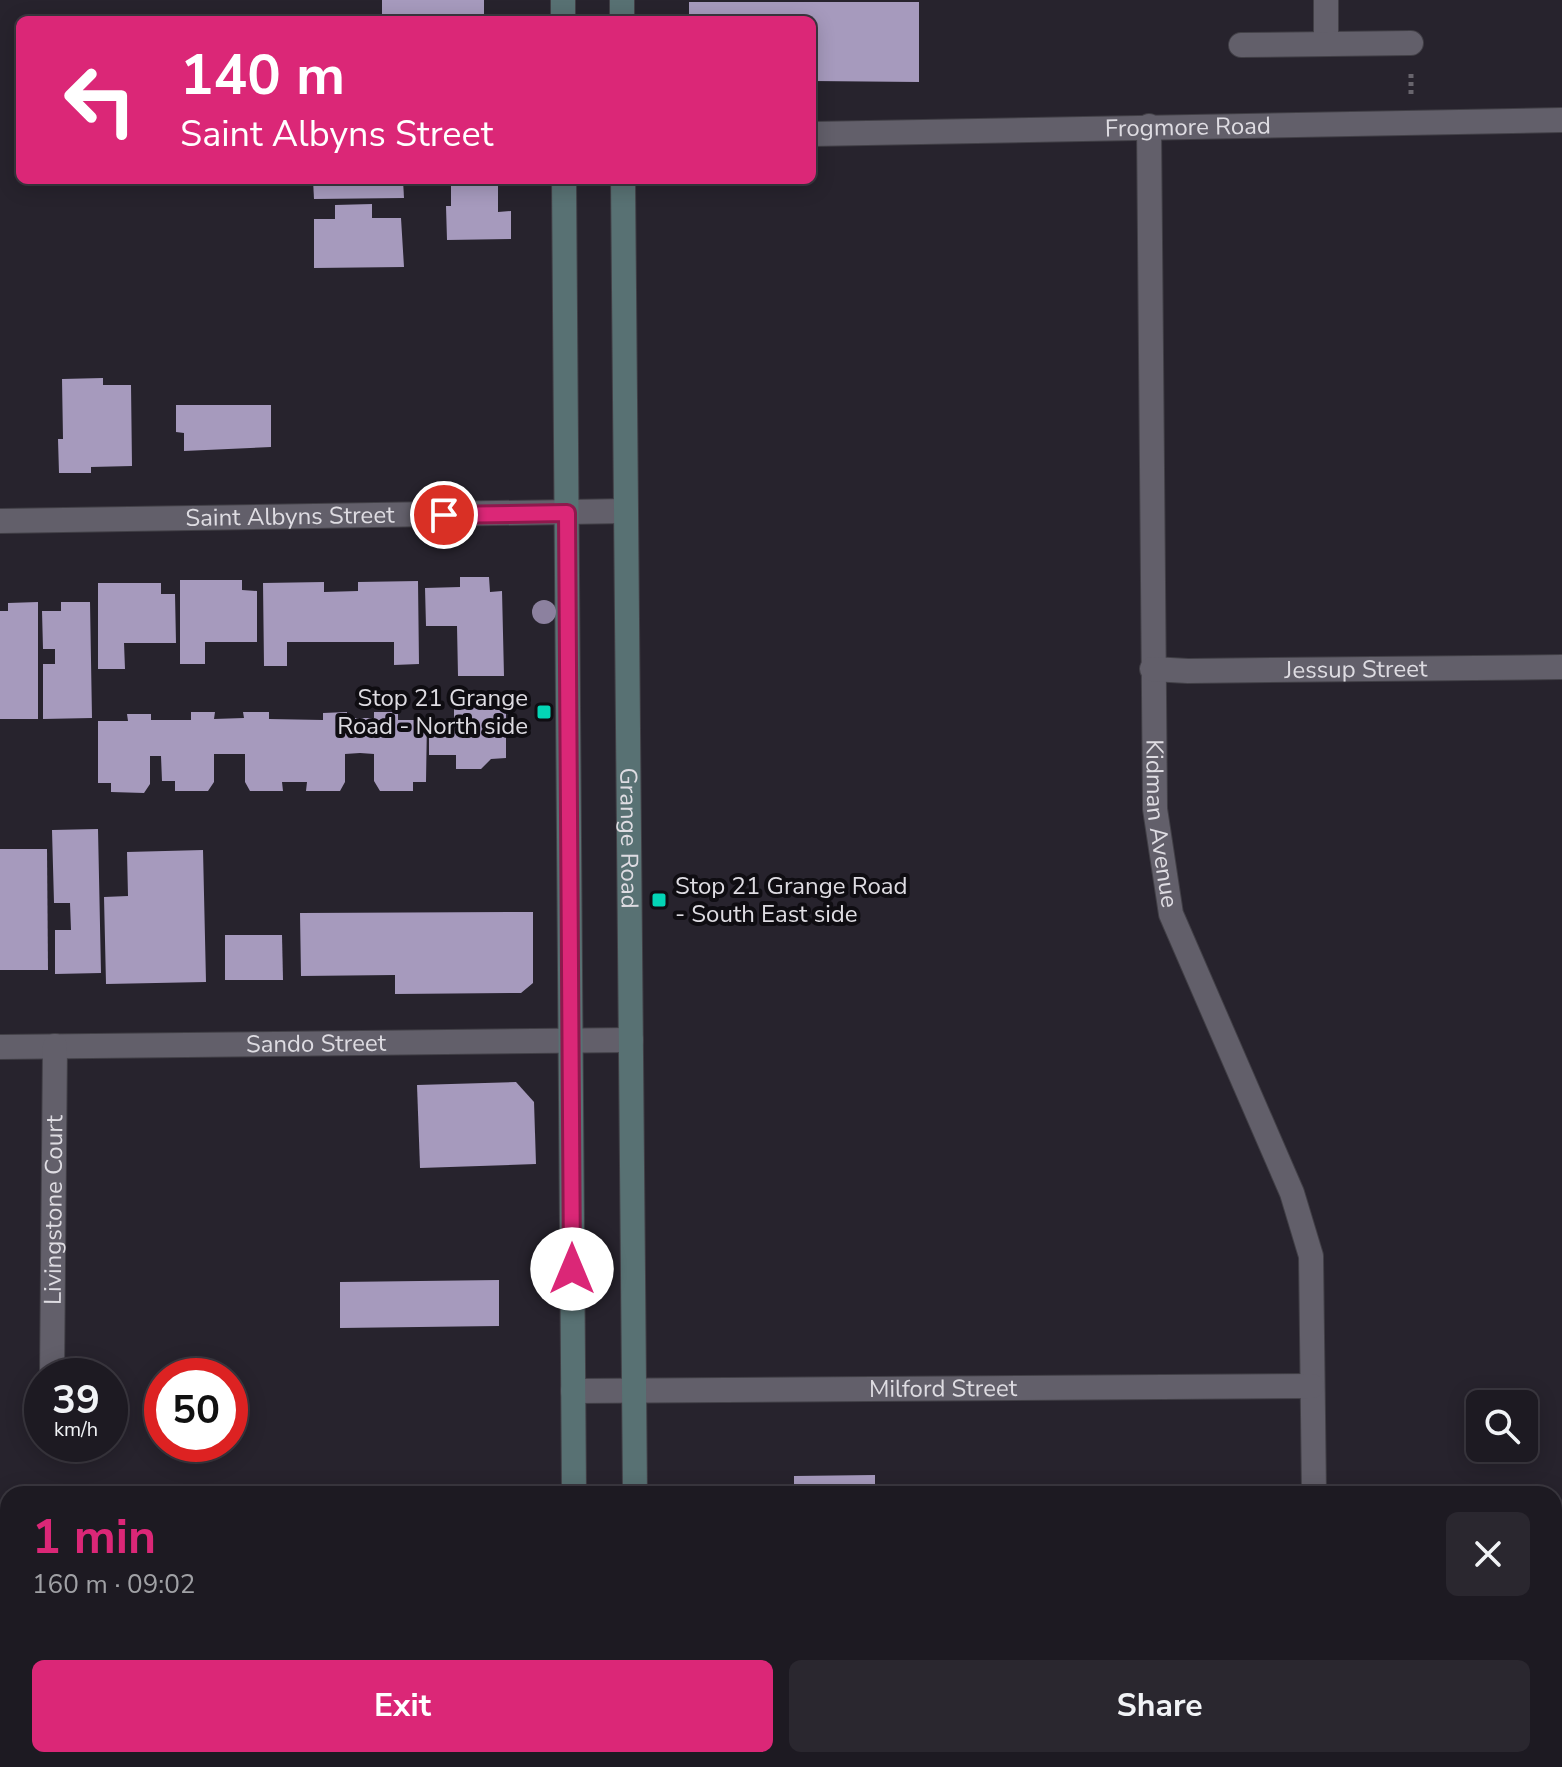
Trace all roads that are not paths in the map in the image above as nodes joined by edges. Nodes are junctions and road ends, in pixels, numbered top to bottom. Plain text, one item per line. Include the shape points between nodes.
1 (1326, 0) edge
2 (1411, 43) road end
3 (1326, 44) junction
4 (1241, 45) dead end
5 (1562, 120) edge
6 (1149, 126) junction
7 (816, 134) edge
8 (564, 184) edge
9 (623, 184) edge
10 (626, 511) junction
11 (567, 513) junction
12 (0, 521) edge
13 (1562, 667) edge
14 (1152, 669) junction
15 (571, 1040) junction
16 (631, 1040) junction
17 (55, 1046) junction
18 (0, 1047) edge
19 (52, 1358) edge
20 (1312, 1386) junction
21 (634, 1390) junction
22 (573, 1391) junction
23 (574, 1486) edge
24 (635, 1486) edge
25 (1314, 1486) edge

1 - 3 street
2 - 3 street
3 - 4 street
5 - 6 street, Frogmore Road
6 - 7 street, Frogmore Road
6 - 14 street, Kidman Avenue
8 - 11 main road
9 - 10 main road, Grange Road
10 - 11 street, Saint Albyns Street
10 - 16 main road, Grange Road
11 - 12 street, Saint Albyns Street
11 - 15 main road
13 - 14 street, Jessup Street
14 - 20 street, Kidman Avenue via 1155,809 1171,914 1292,1193 1311,1256
15 - 16 street, Sando Street
15 - 17 street, Sando Street
15 - 22 main road
16 - 21 main road, Grange Road
17 - 18 street, Sando Street
17 - 19 street, Livingstone Court
20 - 21 street, Milford Street
20 - 25 street, Kidman Avenue
21 - 22 street, Milford Street
21 - 24 main road, Grange Road
22 - 23 main road

